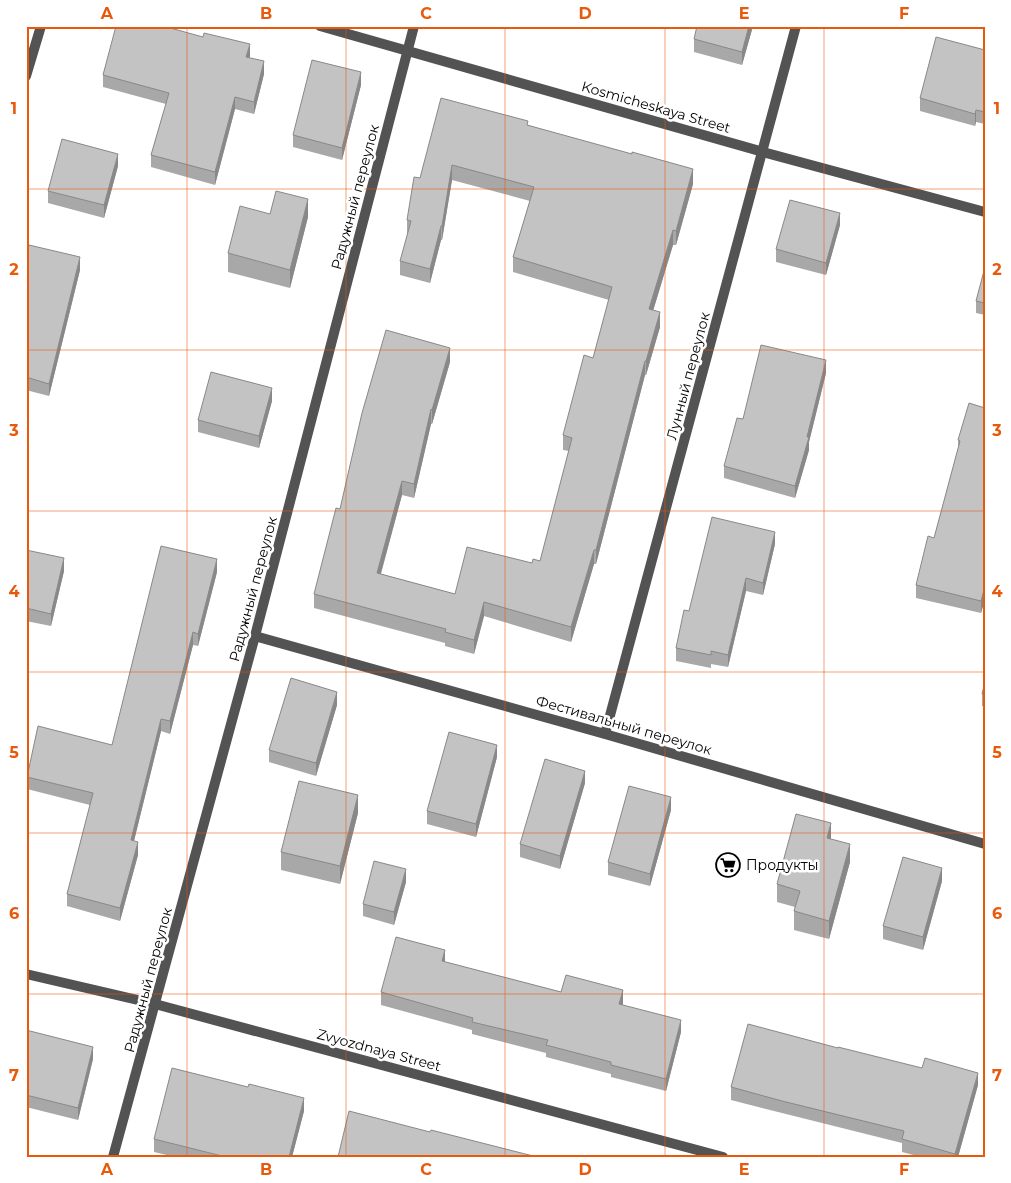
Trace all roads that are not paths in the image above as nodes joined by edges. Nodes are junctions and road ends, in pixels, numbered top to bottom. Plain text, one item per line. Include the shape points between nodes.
1 (41, 26) edge
2 (320, 26) edge
3 (414, 26) edge
4 (796, 26) edge
5 (407, 51) junction
6 (26, 76) edge
7 (763, 152) junction
8 (985, 212) edge
9 (255, 636) junction
10 (605, 734) junction
11 (985, 844) edge
12 (26, 974) edge
13 (155, 1004) junction
14 (113, 1157) edge
15 (723, 1157) edge

1 - 6 street
2 - 5 street, Kosmicheskaya Street
3 - 5 street, Радужный переулок
4 - 7 street, Лунный переулок
5 - 7 street, Kosmicheskaya Street
5 - 9 street, Радужный переулок
7 - 8 street, Kosmicheskaya Street
7 - 10 street, Лунный переулок
9 - 10 street, Фестивальный переулок
9 - 13 street, Радужный переулок
10 - 11 street, Фестивальный переулок
12 - 13 street, Zvyozdnaya Street
13 - 14 street, Радужный переулок
13 - 15 street, Zvyozdnaya Street

